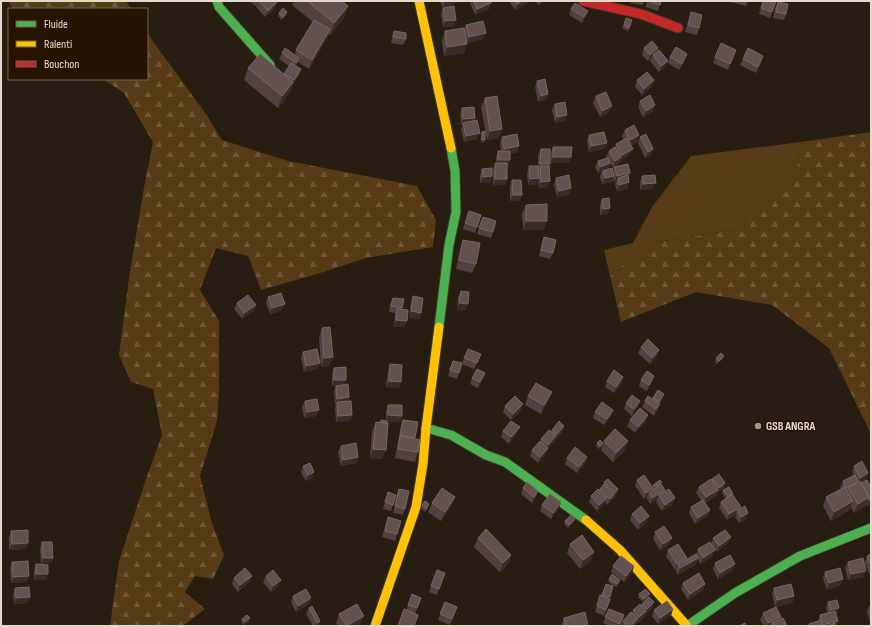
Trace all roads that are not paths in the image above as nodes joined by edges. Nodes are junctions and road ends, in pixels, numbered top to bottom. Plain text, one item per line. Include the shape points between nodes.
1 (217, 1) edge
2 (419, 1) edge
3 (583, 1) edge
4 (678, 28) dead end
5 (276, 72) edge
6 (426, 428) junction
7 (871, 528) edge
8 (375, 626) edge
9 (687, 626) edge

1 - 5 street via 219,7
2 - 6 street via 448,129 455,170 456,212 449,245
3 - 4 street via 641,14
6 - 8 street via 416,507
6 - 9 street via 451,435 486,455 505,462 583,517 620,550
7 - 9 street via 800,556 735,592

